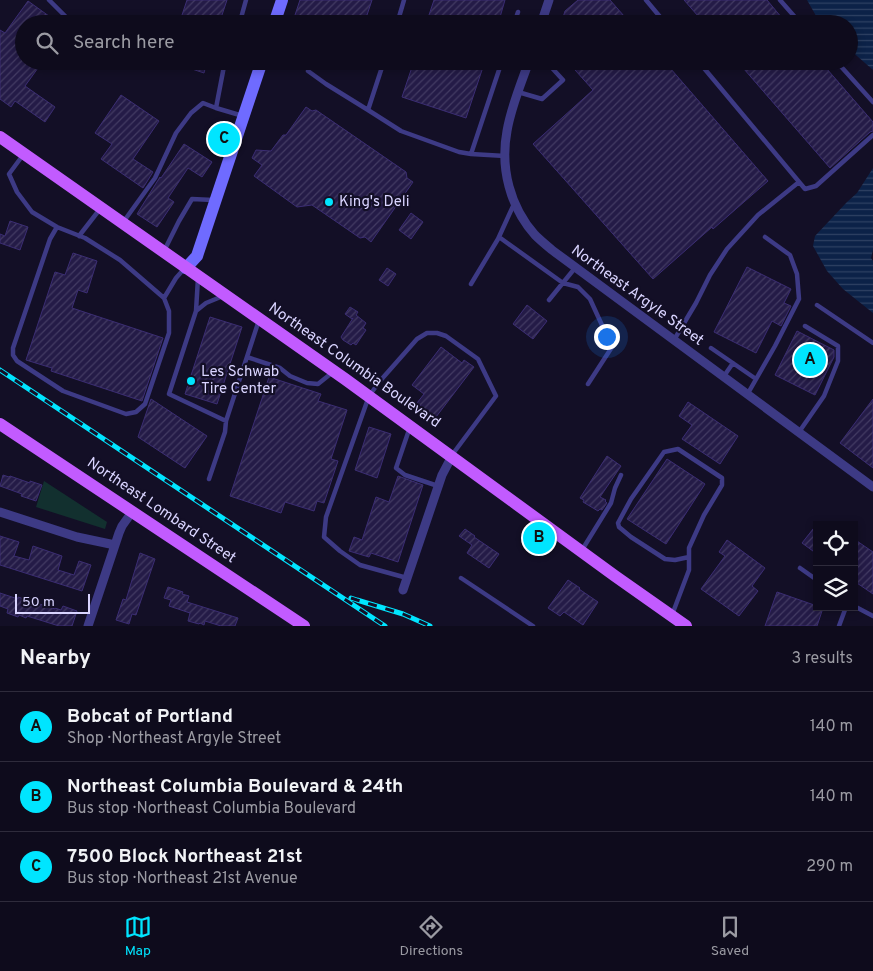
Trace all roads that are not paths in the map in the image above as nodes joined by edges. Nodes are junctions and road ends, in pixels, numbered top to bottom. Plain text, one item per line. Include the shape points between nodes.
1 (49, 0) edge
2 (246, 0) edge
3 (282, 0) edge
4 (404, 0) edge
5 (549, 0) edge
6 (646, 0) edge
7 (780, 0) edge
8 (518, 12) dead end
9 (64, 15) edge
10 (242, 15) edge
11 (277, 15) edge
12 (399, 15) edge
13 (517, 15) edge
14 (544, 15) edge
15 (658, 15) edge
16 (794, 15) edge
17 (223, 70) edge
18 (259, 70) edge
19 (308, 70) dead end
20 (381, 70) edge
21 (499, 70) edge
22 (526, 70) edge
23 (554, 70) edge
24 (706, 70) edge
25 (844, 70) edge
26 (518, 92) junction
27 (873, 102) edge
28 (216, 108) junction
29 (368, 110) junction
30 (244, 116) junction
31 (873, 135) edge
32 (0, 137) edge
33 (24, 154) junction
34 (471, 154) junction
35 (505, 156) junction
36 (799, 182) junction
37 (216, 200) junction
38 (514, 202) junction
39 (101, 208) junction
40 (122, 223) junction
41 (57, 227) junction
42 (79, 236) junction
43 (499, 237) junction
44 (765, 237) dead end
45 (163, 252) junction
46 (186, 268) junction
47 (575, 268) junction
48 (198, 276) junction
49 (563, 283) junction
50 (471, 284) dead end
51 (225, 295) junction
52 (164, 298) junction
53 (549, 300) dead end
54 (817, 305) dead end
55 (196, 311) junction
56 (259, 319) junction
57 (804, 326) dead end
58 (674, 340) junction
59 (873, 343) edge
60 (710, 348) dead end
61 (247, 357) junction
62 (733, 363) junction
63 (334, 371) junction
64 (723, 377) junction
65 (756, 379) junction
66 (588, 384) dead end
67 (748, 395) junction
68 (369, 396) junction
69 (226, 421) junction
70 (0, 424) edge
71 (410, 426) junction
72 (799, 432) junction
73 (452, 456) junction
74 (621, 475) dead end
75 (209, 479) dead end
76 (438, 486) junction
77 (873, 487) edge
78 (0, 512) edge
79 (132, 512) junction
80 (114, 545) junction
81 (582, 551) junction
82 (689, 557) junction
83 (800, 568) dead end
84 (813, 577) edge
85 (407, 578) junction
86 (461, 578) dead end
87 (403, 590) dead end
88 (858, 608) edge
89 (845, 611) edge
90 (873, 616) edge
91 (679, 622) edge
92 (88, 626) edge
93 (304, 626) edge
94 (533, 626) edge
95 (839, 626) edge

1 - 9 lane
2 - 10 lane
3 - 11 street
4 - 12 lane
5 - 14 street
6 - 15 lane
7 - 16 lane
8 - 13 lane
17 - 28 lane
18 - 30 street
19 - 29 lane
20 - 29 lane
21 - 34 lane
22 - 26 street, Northeast Argyle Street
23 - 26 lane via 562,80 542,99
24 - 36 lane
25 - 27 lane
26 - 35 street, Northeast Argyle Street via 507,131
28 - 30 lane
28 - 40 lane via 203,103 191,113 176,133 155,178
29 - 34 lane via 401,131
30 - 37 street
31 - 36 lane via 816,186 806,190
32 - 33 main road, Northeast Columbia Boulevard
33 - 39 main road, Northeast Columbia Boulevard
33 - 41 lane via 8,174 32,212
34 - 35 lane
35 - 38 street, Northeast Argyle Street
36 - 58 lane via 758,215 727,249
37 - 45 lane via 192,199
37 - 46 street via 197,256
38 - 43 lane
38 - 47 street, Northeast Argyle Street via 536,236
39 - 40 main road, Northeast Columbia Boulevard
39 - 42 lane
40 - 45 main road, Northeast Columbia Boulevard
41 - 42 lane
41 - 52 lane via 50,239 13,354 17,361 63,392 126,414 136,412 145,404 169,333 169,311
42 - 52 lane via 120,260
43 - 49 lane
43 - 50 lane
44 - 65 lane via 790,255 797,274 799,299
45 - 46 main road, Northeast Columbia Boulevard
46 - 48 main road, Northeast Columbia Boulevard
46 - 52 lane
47 - 49 lane
47 - 58 street, Northeast Argyle Street
48 - 51 main road, Northeast Columbia Boulevard
48 - 55 lane
49 - 53 lane
49 - 66 lane via 578,287 590,298 612,346
51 - 55 lane
51 - 56 main road, Northeast Columbia Boulevard
54 - 59 lane
55 - 69 lane via 169,394
56 - 61 lane
56 - 63 main road, Northeast Columbia Boulevard
57 - 72 lane via 838,346 838,360 824,396
58 - 64 street, Northeast Argyle Street
60 - 62 lane
61 - 63 lane via 280,368 307,383 318,384
61 - 69 lane
62 - 64 lane
62 - 65 lane
63 - 68 main road, Northeast Columbia Boulevard
64 - 67 street, Northeast Argyle Street
65 - 67 lane
67 - 72 street, Northeast Argyle Street
68 - 71 main road, Northeast Columbia Boulevard
68 - 73 lane via 417,339 427,333 446,336 478,360 496,396
68 - 85 lane via 326,517 324,537 360,565
69 - 75 lane
70 - 79 main road, Northeast Lombard Street
71 - 73 main road, Northeast Columbia Boulevard
71 - 76 lane via 396,468 405,475
72 - 77 street, Northeast Argyle Street
73 - 76 street
73 - 81 main road, Northeast Columbia Boulevard
74 - 81 lane via 611,503
76 - 85 street
78 - 80 street via 77,537
79 - 80 street
79 - 93 main road, Northeast Lombard Street
80 - 92 street
81 - 91 main road, Northeast Columbia Boulevard
82 - 82 lane via 689,548 722,485 722,478 678,449 664,452 618,523 631,537 665,559
82 - 91 lane
83 - 84 lane
85 - 87 street
86 - 94 lane
88 - 90 lane
89 - 95 lane

